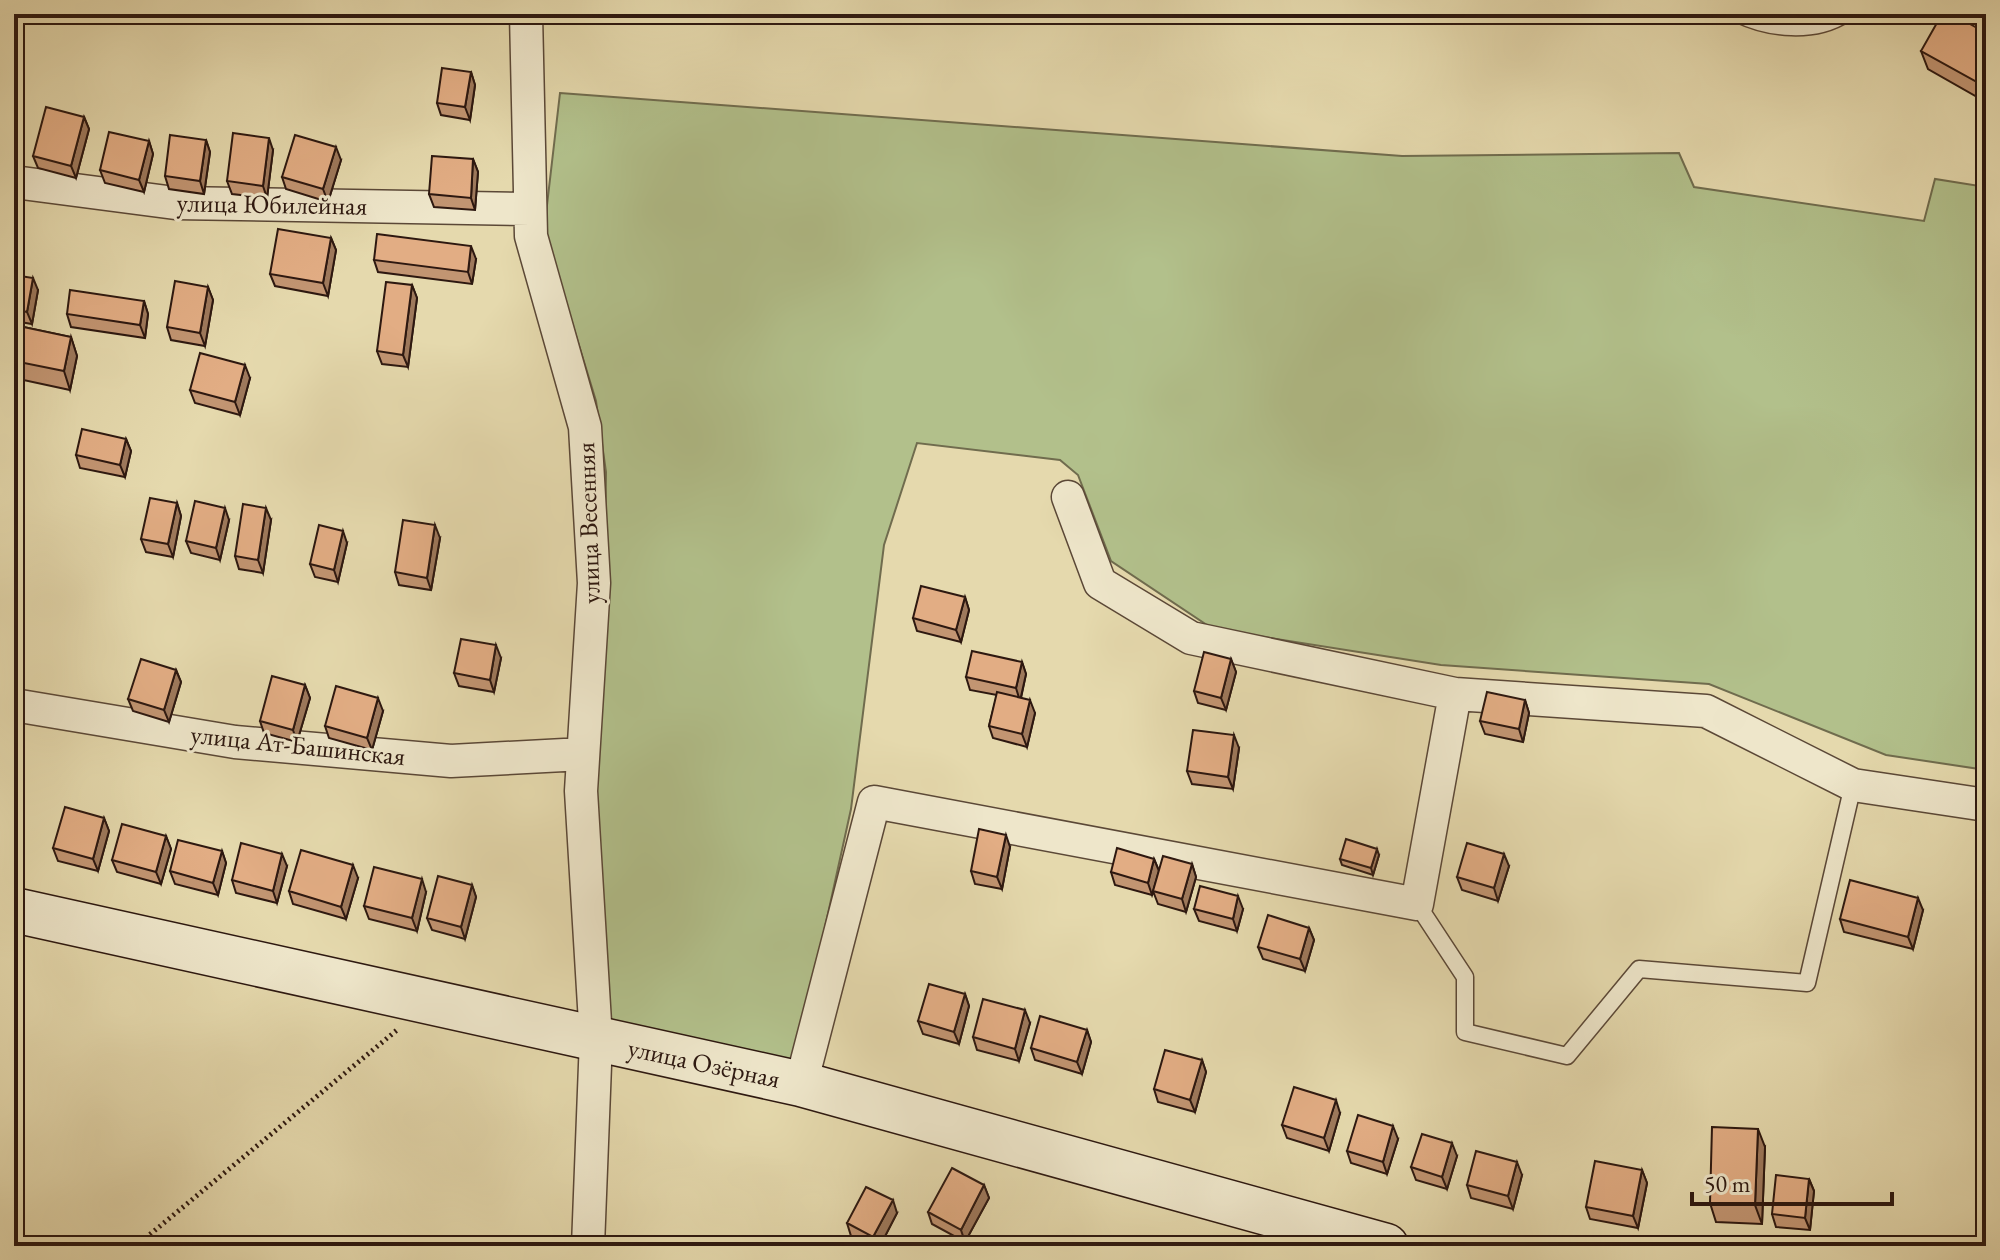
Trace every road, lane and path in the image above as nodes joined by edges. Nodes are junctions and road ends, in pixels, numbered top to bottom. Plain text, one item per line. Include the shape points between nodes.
1 (526, 14) edge
2 (1738, 14) edge
3 (1845, 14) edge
4 (14, 182) edge
5 (530, 209) junction
6 (1068, 497) dead end
7 (1455, 694) junction
8 (14, 705) edge
9 (583, 754) junction
10 (1853, 785) junction
11 (1986, 805) edge
12 (1417, 904) junction
13 (14, 910) edge
14 (430, 1002) junction
15 (596, 1039) junction
16 (801, 1084) junction
17 (136, 1246) edge
18 (588, 1246) edge
19 (1386, 1246) edge

1 - 5 street, улица Весенняя
2 - 3 lane via 1796,27
4 - 5 street, улица Юбилейная via 175,203
5 - 9 street, улица Весенняя via 531,236 585,427 594,583
6 - 7 street via 1100,583 1191,638
7 - 10 street via 1706,711
7 - 12 street
8 - 9 street, улица Ат-Башинская via 235,742 436,760
9 - 15 street, улица Весенняя
10 - 11 street
10 - 12 lane via 1807,983 1639,969 1567,1056 1465,1032 1465,977
12 - 16 street via 874,802
13 - 14 street, улица Озёрная
14 - 15 street, улица Озёрная
14 - 17 path
15 - 16 street, улица Озёрная
15 - 18 street, улица Весенняя
16 - 19 street, улица Озёрная

